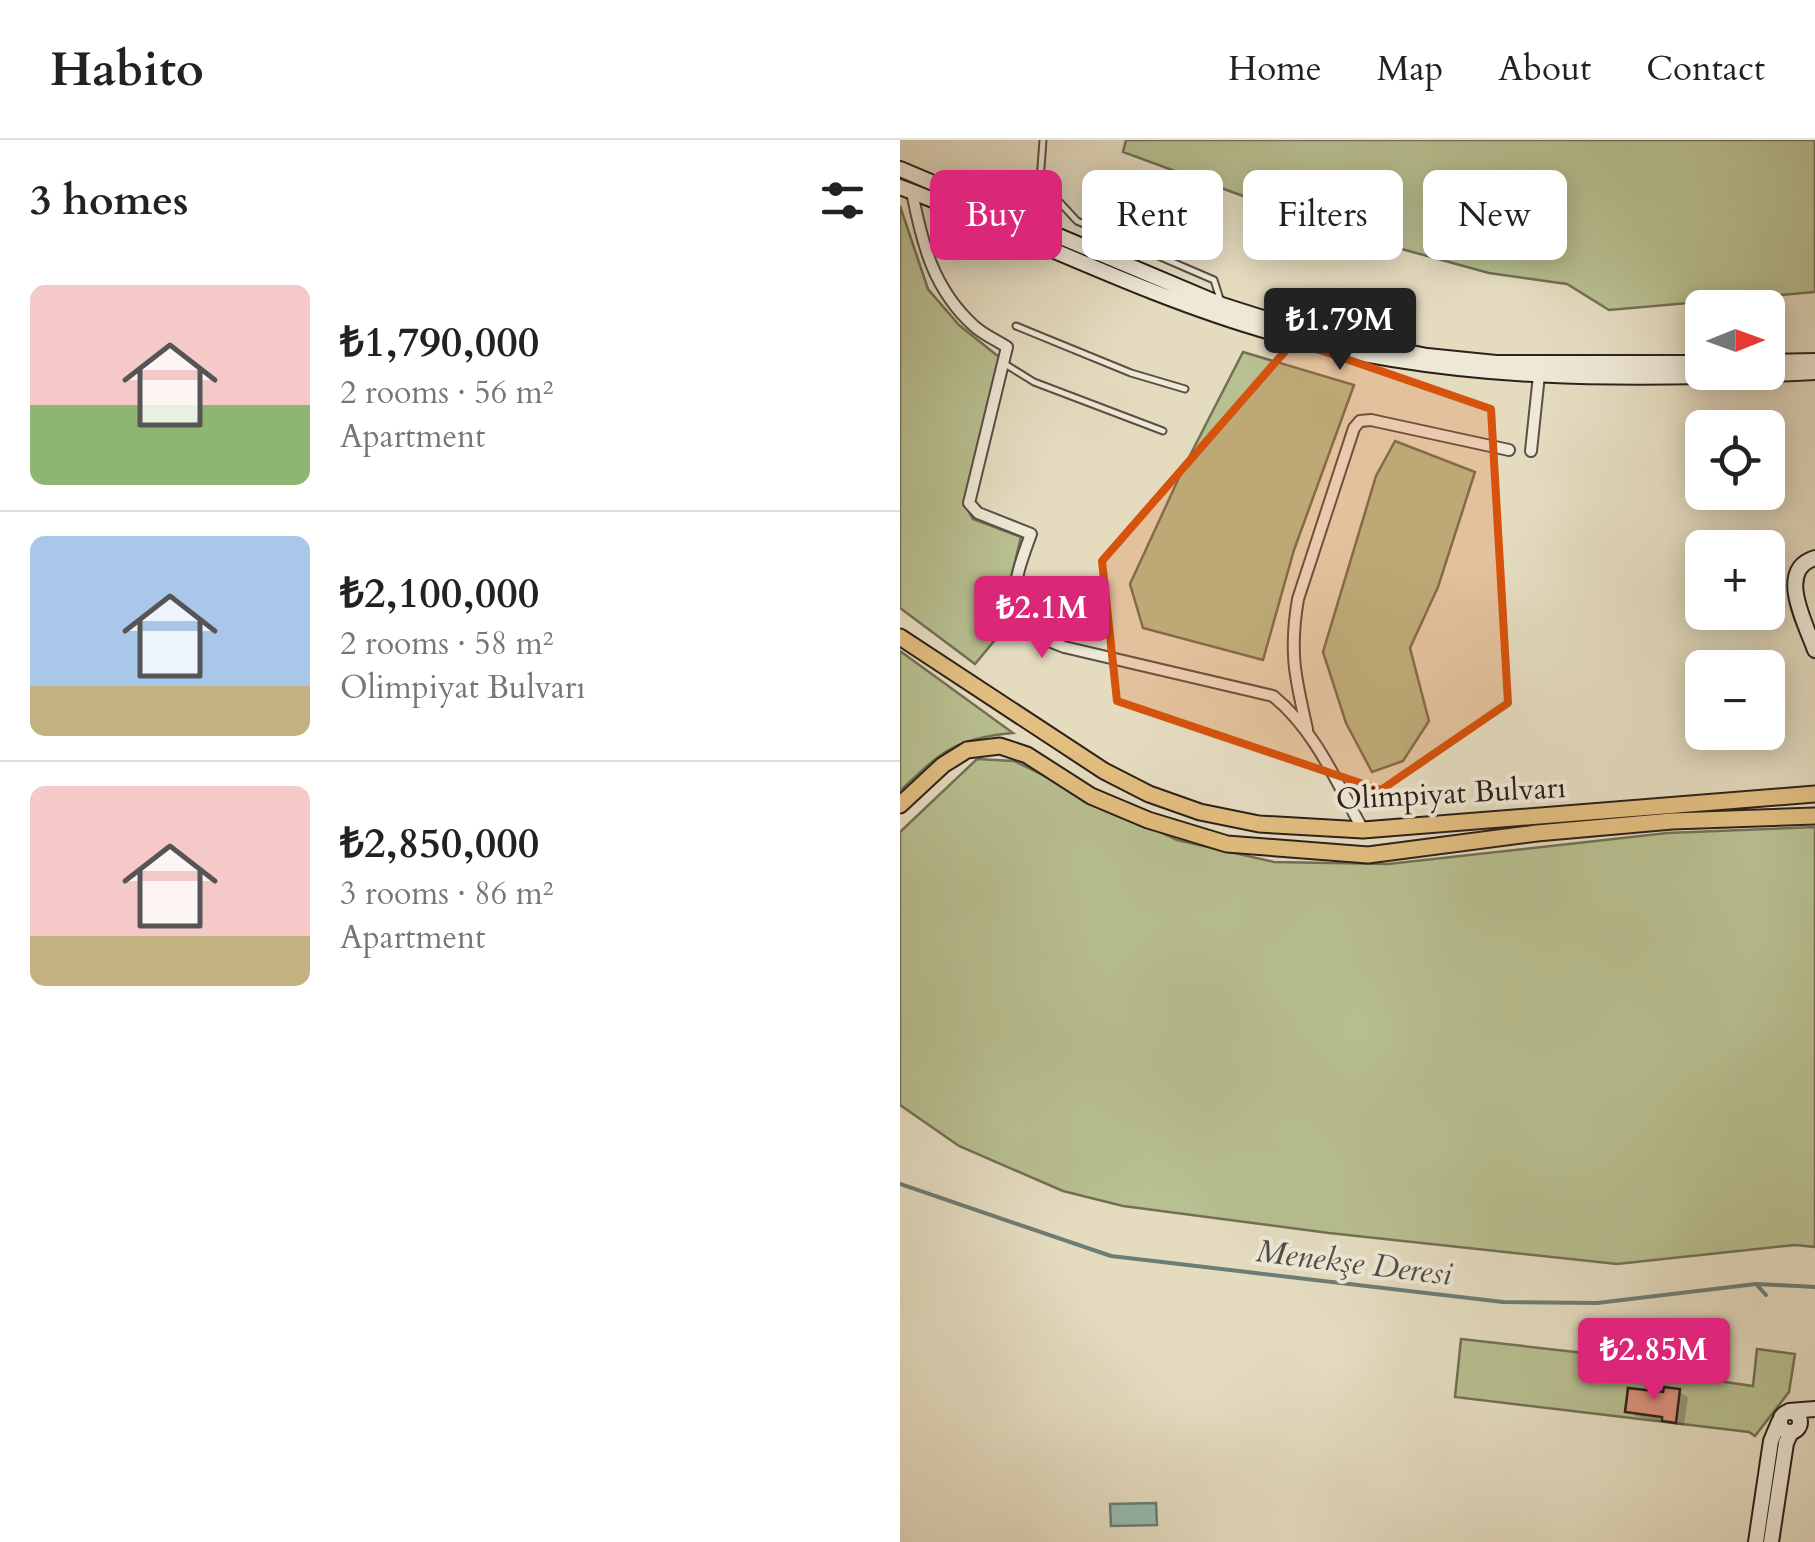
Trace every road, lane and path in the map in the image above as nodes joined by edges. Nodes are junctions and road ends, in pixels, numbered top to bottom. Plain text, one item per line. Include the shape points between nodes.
1 (1043, 140) edge
2 (900, 169) edge
3 (906, 189) edge
4 (1222, 305) junction
5 (1016, 326) dead end
6 (1815, 361) edge
7 (1003, 362) junction
8 (1785, 362) edge
9 (1685, 363) edge
10 (1815, 372) edge
11 (1539, 375) junction
12 (1186, 389) dead end
13 (1162, 431) dead end
14 (1510, 450) dead end
15 (1532, 451) dead end
16 (1815, 558) edge
17 (900, 637) edge
18 (1815, 650) edge
19 (1307, 731) junction
20 (1815, 793) edge
21 (900, 805) edge
22 (1815, 816) edge
23 (1363, 830) junction
24 (1815, 1409) edge
25 (1784, 1417) junction
26 (1802, 1428) edge
27 (1756, 1542) edge
28 (1771, 1542) edge

1 - 4 lane via 1040,181 1077,221 1214,280
2 - 4 street
3 - 7 street via 938,282 975,327 1007,347
3 - 11 street via 1272,333 1418,365
4 - 9 street via 1308,332 1427,356 1531,364
5 - 12 lane
6 - 8 street
7 - 13 lane via 1034,382
7 - 19 street via 970,503 978,513 1031,534 1013,595 1017,613 1037,638 1273,696
10 - 11 street
11 - 15 street
14 - 19 street via 1386,422 1360,421 1354,428 1298,599 1292,655
16 - 18 street via 1796,569 1794,589
17 - 23 main road, Olimpiyat Bulvarı via 1150,794 1258,824
19 - 23 street
20 - 23 main road, Olimpiyat Bulvarı
21 - 22 main road, Olimpiyat Bulvarı via 942,764 967,750 1000,746 1091,796 1228,844 1368,855 1538,833
24 - 25 street
25 - 26 street via 1797,1415
25 - 27 street via 1772,1441
26 - 28 street via 1786,1443

